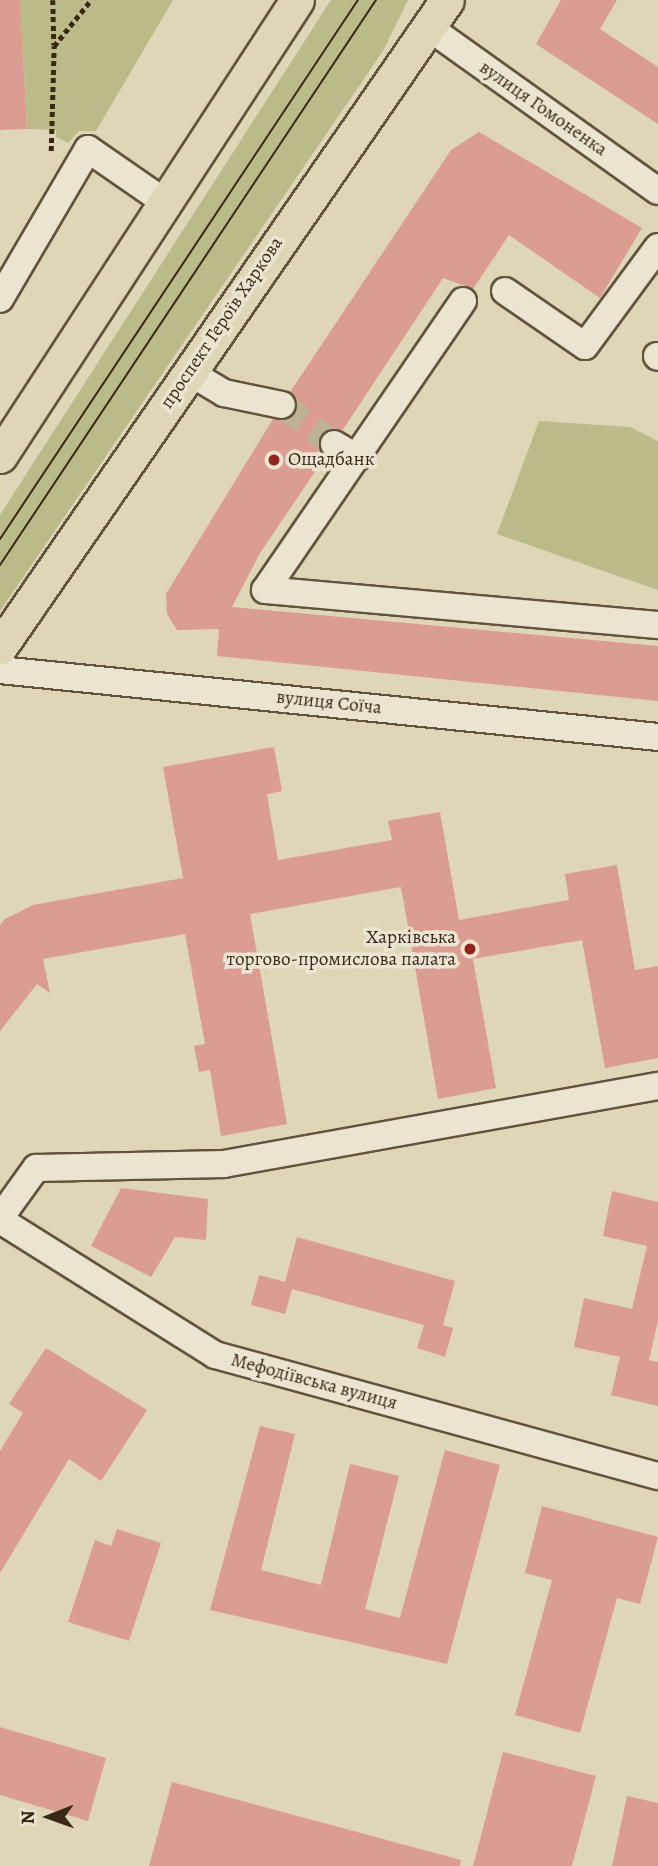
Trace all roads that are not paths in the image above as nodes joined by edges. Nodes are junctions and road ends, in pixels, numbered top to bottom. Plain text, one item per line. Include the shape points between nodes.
1 (297, 0) edge
2 (447, 0) edge
3 (428, 27) junction
4 (658, 191) edge
5 (163, 201) junction
6 (658, 247) edge
7 (505, 291) dead end
8 (0, 299) edge
9 (463, 301) dead end
10 (189, 372) junction
11 (282, 405) tunnel mouth
12 (334, 444) tunnel mouth
13 (0, 456) edge
14 (357, 458) junction
15 (658, 625) edge
16 (0, 647) edge
17 (0, 670) edge
18 (658, 737) edge
19 (658, 1086) edge
20 (0, 1219) edge
21 (658, 1476) edge

1 - 5 main road
2 - 3 main road, проспект Героїв Харкова
3 - 4 street, вулиця Гомоненка
3 - 10 main road, проспект Героїв Харкова
5 - 8 street via 89,149
5 - 13 main road
6 - 7 street via 585,346
9 - 14 street
10 - 11 street via 224,393
10 - 16 main road, проспект Героїв Харкова
12 - 14 street
14 - 15 street via 265,590
17 - 18 street, вулиця Соїча
19 - 20 street via 224,1164 36,1168
20 - 21 street, Мефодіївська вулиця via 215,1355

